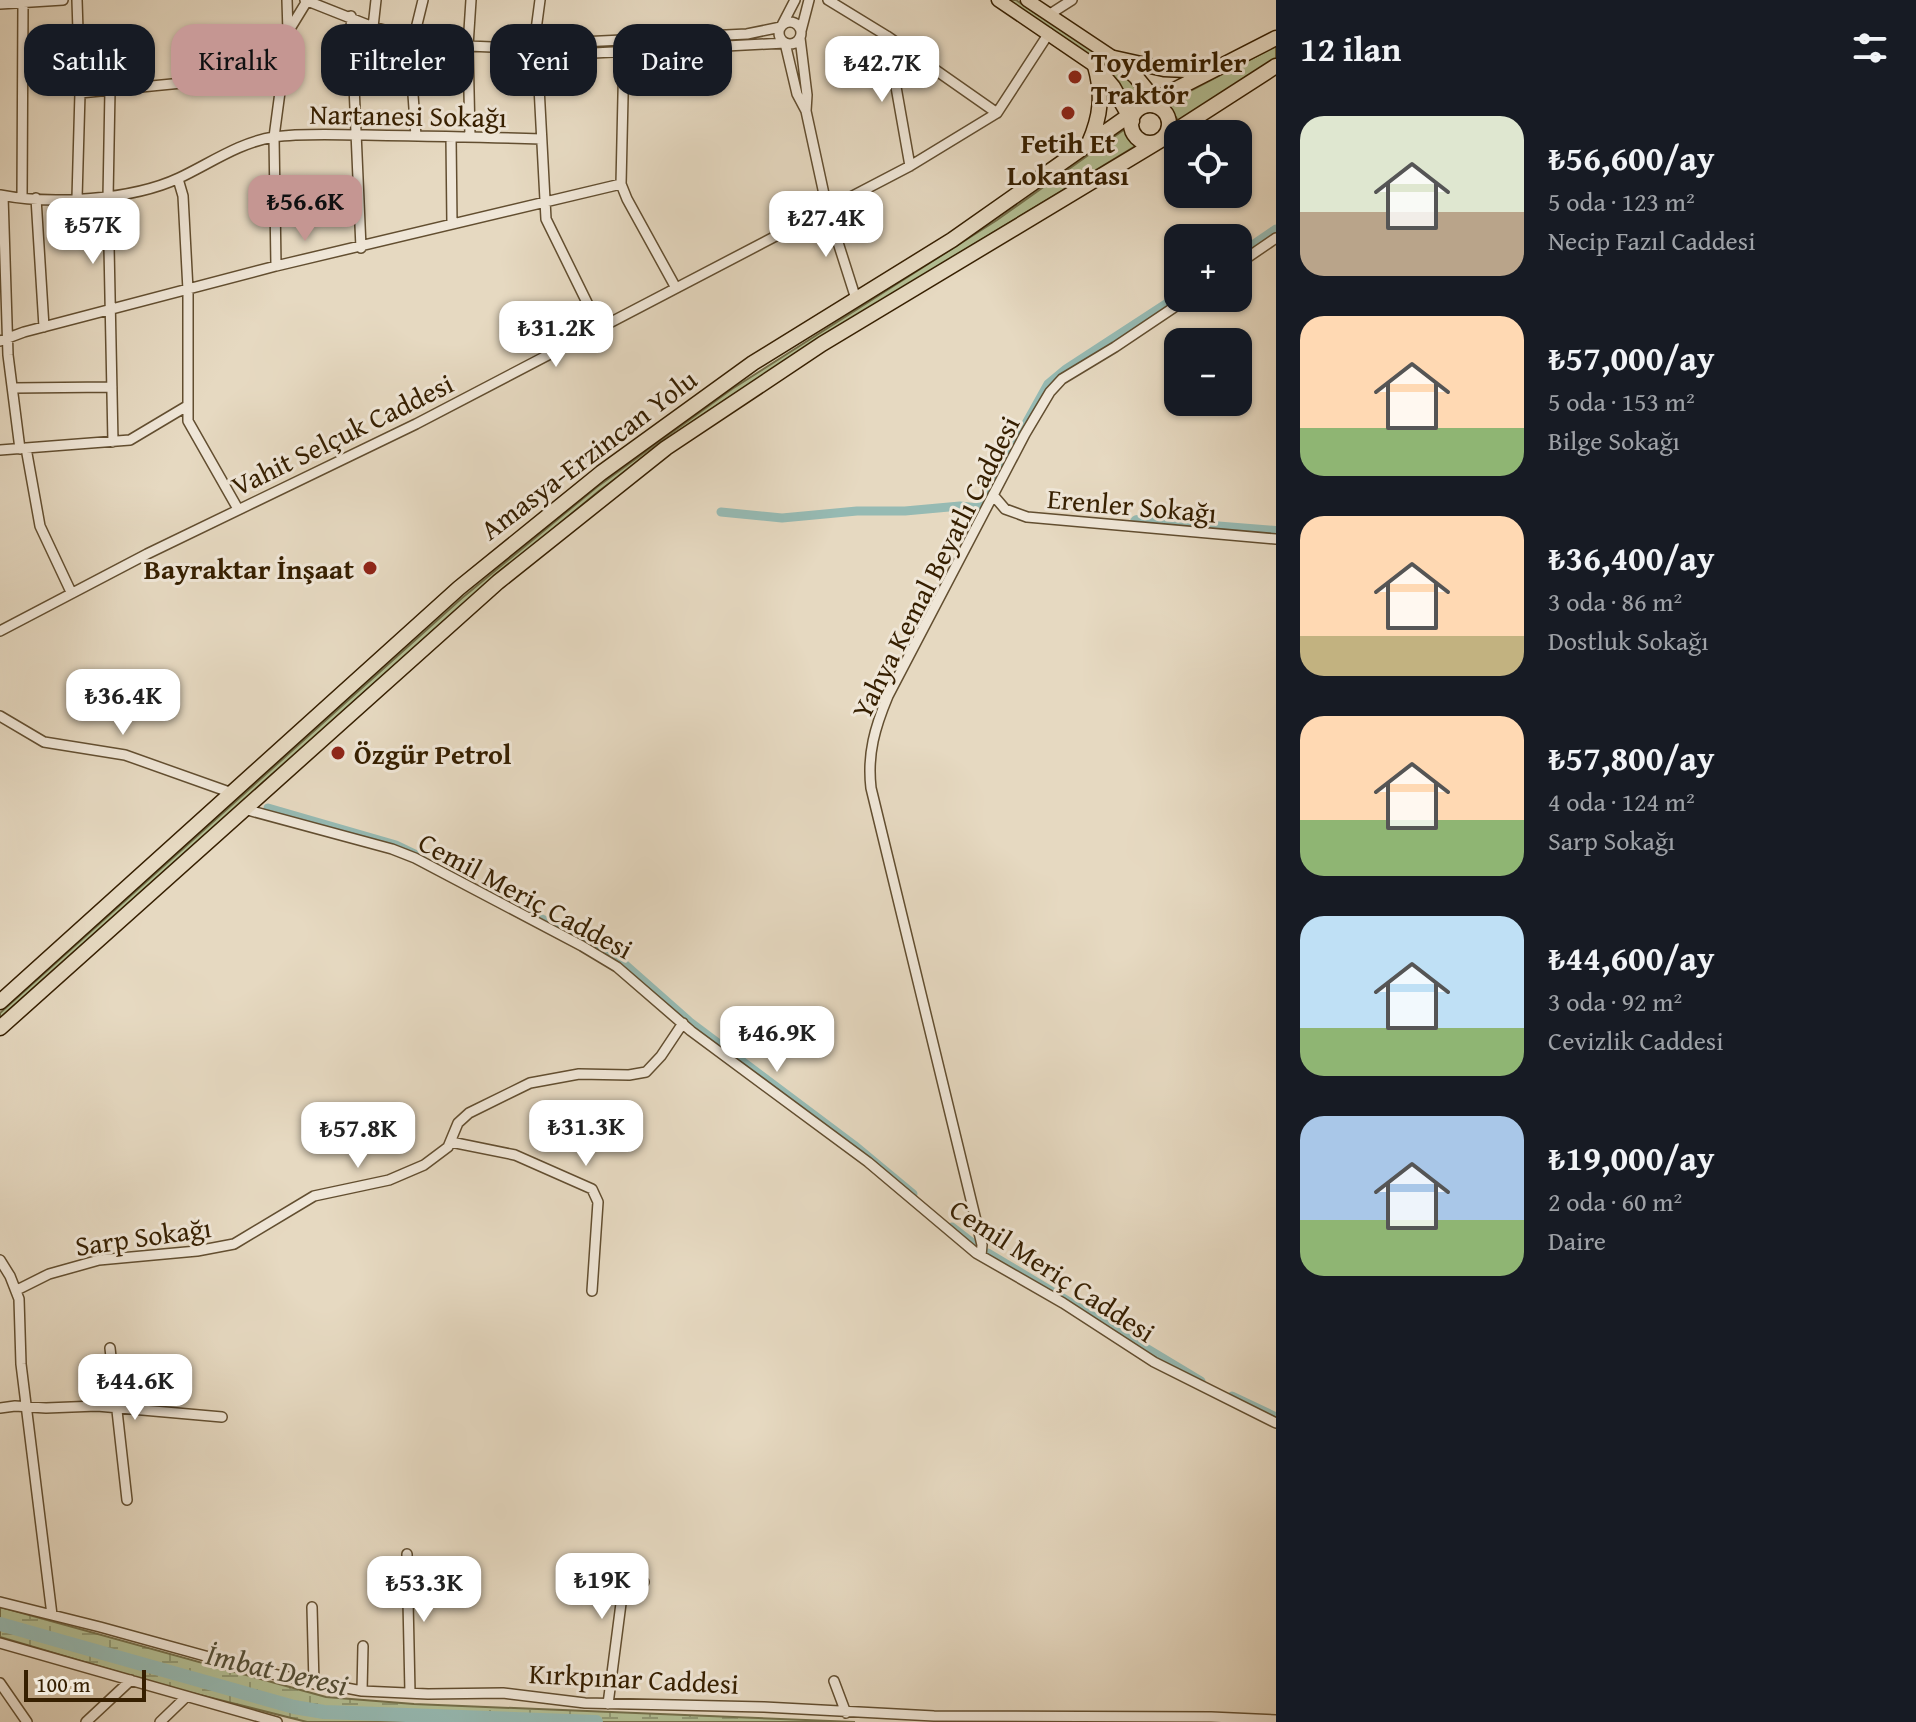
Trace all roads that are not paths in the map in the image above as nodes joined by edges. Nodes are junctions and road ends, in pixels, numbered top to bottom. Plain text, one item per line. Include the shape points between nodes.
1 (63, 0) edge
2 (77, 0) edge
3 (287, 0) edge
4 (306, 0) edge
5 (376, 0) edge
6 (423, 0) edge
7 (471, 0) edge
8 (540, 0) edge
9 (795, 0) edge
10 (809, 0) edge
11 (828, 0) edge
12 (998, 0) edge
13 (1027, 0) edge
14 (1072, 0) edge
15 (23, 3) junction
16 (0, 4) edge
17 (1050, 14) junction
18 (351, 16) junction
19 (78, 24) edge
20 (288, 24) edge
21 (292, 24) edge
22 (367, 24) edge
23 (373, 24) edge
24 (418, 24) edge
25 (469, 24) edge
26 (537, 24) edge
27 (781, 27) junction
28 (1049, 33) junction
29 (800, 36) junction
30 (887, 36) junction
31 (1276, 38) edge
32 (597, 41) edge
33 (785, 43) junction
34 (732, 46) edge
35 (1114, 58) junction
36 (1095, 66) junction
37 (1276, 66) edge
38 (1214, 71) junction
39 (80, 96) edge
40 (110, 96) edge
41 (280, 96) edge
42 (413, 96) edge
43 (469, 96) edge
44 (540, 96) edge
45 (623, 96) edge
46 (1155, 99) junction
47 (806, 111) junction
48 (1165, 111) junction
49 (997, 113) junction
50 (1134, 115) junction
51 (355, 135) junction
52 (416, 136) junction
53 (274, 137) junction
54 (451, 137) junction
55 (470, 137) junction
56 (541, 139) junction
57 (1161, 140) junction
58 (1089, 143) junction
59 (910, 166) junction
60 (178, 179) junction
61 (621, 184) junction
62 (1, 195) edge
63 (22, 198) junction
64 (36, 198) junction
65 (77, 198) junction
66 (108, 198) junction
67 (544, 201) junction
68 (827, 208) junction
69 (452, 224) junction
70 (1276, 238) edge
71 (361, 248) junction
72 (1252, 254) edge
73 (276, 266) junction
74 (676, 288) junction
75 (188, 290) junction
76 (856, 299) junction
77 (110, 310) junction
78 (1167, 312) edge
79 (44, 327) junction
80 (599, 327) junction
81 (4, 339) edge
82 (112, 387) junction
83 (14, 388) junction
84 (187, 406) junction
85 (113, 442) junction
86 (23, 449) junction
87 (0, 450) edge
88 (993, 495) junction
89 (238, 509) junction
90 (1276, 539) edge
91 (71, 592) junction
92 (0, 631) edge
93 (0, 716) edge
94 (232, 793) junction
95 (242, 809) junction
96 (0, 1002) edge
97 (683, 1023) junction
98 (0, 1028) edge
99 (451, 1142) junction
100 (981, 1256) junction
101 (0, 1260) edge
102 (17, 1290) junction
103 (592, 1291) dead end
104 (110, 1348) dead end
105 (26, 1407) junction
106 (0, 1408) edge
107 (116, 1408) junction
108 (222, 1417) dead end
109 (1276, 1423) edge
110 (127, 1500) dead end
111 (407, 1554) dead end
112 (644, 1582) dead end
113 (0, 1602) edge
114 (312, 1607) dead end
115 (52, 1615) junction
116 (0, 1643) edge
117 (363, 1646) dead end
118 (131, 1680) junction
119 (834, 1681) dead end
120 (0, 1683) edge
121 (314, 1684) junction
122 (362, 1691) junction
123 (410, 1693) junction
124 (186, 1697) junction
125 (608, 1704) junction
126 (245, 1713) junction
127 (846, 1713) junction
128 (1276, 1720) edge
129 (27, 1722) edge
130 (86, 1722) edge
131 (160, 1722) edge
132 (236, 1722) edge
133 (277, 1722) edge

1 - 15 street
2 - 19 street
3 - 20 street
4 - 18 street
4 - 21 street
5 - 23 street
6 - 24 street
7 - 25 street
8 - 26 street
9 - 27 street
10 - 29 street
11 - 30 street
12 - 28 main road
13 - 17 main road
14 - 17 street
15 - 16 street
15 - 63 street
17 - 35 main road
18 - 22 street
18 - 51 street
27 - 29 street via 793,23
27 - 32 street via 747,34
27 - 33 street
28 - 36 main road
28 - 49 street, Vahit Selçuk Caddesi
29 - 33 street
29 - 47 street
30 - 49 street
30 - 59 street
31 - 38 highway, Amasya-Erzincan Yolu
33 - 34 street
33 - 47 street
35 - 38 highway via 1164,69
35 - 46 highway
36 - 50 highway
36 - 58 highway via 1100,109
37 - 57 highway, Amasya-Erzincan Yolu
38 - 46 highway, Amasya-Erzincan Yolu
39 - 65 street
40 - 66 street
41 - 53 street
42 - 52 street
43 - 55 street
44 - 56 street
45 - 61 street
46 - 48 highway
46 - 50 highway, Amasya-Erzincan Yolu
47 - 68 street
48 - 50 highway via 1154,106
48 - 57 highway via 1169,130
49 - 59 street, Vahit Selçuk Caddesi
50 - 57 highway via 1138,139
50 - 58 highway, Amasya-Erzincan Yolu
51 - 52 street, Nartanesi Sokağı
51 - 53 street, Nartanesi Sokağı
51 - 71 street
52 - 54 street, Nartanesi Sokağı
53 - 60 street, Nartanesi Sokağı
53 - 73 street
54 - 55 street, Nartanesi Sokağı
54 - 69 street
55 - 56 street, Nartanesi Sokağı
56 - 67 street
57 - 95 highway, Amasya-Erzincan Yolu via 822,344 666,448 498,582
58 - 76 highway, Amasya-Erzincan Yolu via 965,231
59 - 68 street, Vahit Selçuk Caddesi
60 - 66 street, Nartanesi Sokağı
60 - 75 street
61 - 67 street
61 - 74 street
62 - 63 street, Nartanesi Sokağı
62 - 81 street
63 - 64 street, Nartanesi Sokağı
64 - 65 street, Nartanesi Sokağı
64 - 79 street
65 - 66 street, Nartanesi Sokağı
66 - 77 street
67 - 69 street
67 - 80 street via 549,225
68 - 74 street, Vahit Selçuk Caddesi
68 - 76 street
69 - 71 street
70 - 72 street
71 - 73 street
73 - 75 street
74 - 80 street, Vahit Selçuk Caddesi
75 - 77 street
75 - 84 street
76 - 94 highway, Amasya-Erzincan Yolu via 744,369 573,495 459,588
77 - 79 street
77 - 82 street
78 - 88 street, Yahya Kemal Beyatlı Caddesi via 1062,379
79 - 81 street
80 - 89 street, Vahit Selçuk Caddesi via 416,424
81 - 83 street
82 - 83 street
82 - 85 street
83 - 86 street
84 - 85 street via 137,437
84 - 89 street via 192,430
85 - 86 street
86 - 87 street
86 - 91 street via 43,535
88 - 90 street, Erenler Sokağı via 1005,509 1027,517
88 - 100 street, Yahya Kemal Beyatlı Caddesi via 888,696 869,762
89 - 91 street, Vahit Selçuk Caddesi
91 - 92 street, Vahit Selçuk Caddesi
93 - 94 street via 44,742 125,755
94 - 96 highway, Amasya-Erzincan Yolu
95 - 97 street, Cemil Meriç Caddesi via 415,858 601,957
95 - 98 highway, Amasya-Erzincan Yolu
97 - 99 street, Sarp Sokağı via 646,1072 579,1074 530,1083 469,1113 458,1123
97 - 100 street, Cemil Meriç Caddesi via 857,1153
99 - 102 street, Sarp Sokağı via 415,1170 314,1196 234,1244 99,1260 49,1274
99 - 103 street via 515,1155 592,1189 598,1202
100 - 109 street, Cemil Meriç Caddesi via 1154,1362
101 - 102 street
102 - 105 street
104 - 107 street
105 - 106 street
105 - 107 street
105 - 115 street
107 - 108 street
107 - 110 street
111 - 123 street
112 - 125 street via 623,1588
113 - 115 street, Kırkpınar Caddesi
114 - 121 street
115 - 121 street, Kırkpınar Caddesi
116 - 118 street
117 - 122 street
118 - 124 street
118 - 130 street
119 - 127 street
120 - 129 street
121 - 122 street, Kırkpınar Caddesi
122 - 123 street, Kırkpınar Caddesi
123 - 125 street, Kırkpınar Caddesi via 503,1693
124 - 126 street
124 - 131 street
125 - 127 street, Kırkpınar Caddesi
126 - 132 street
126 - 133 street
127 - 128 street, Kırkpınar Caddesi

